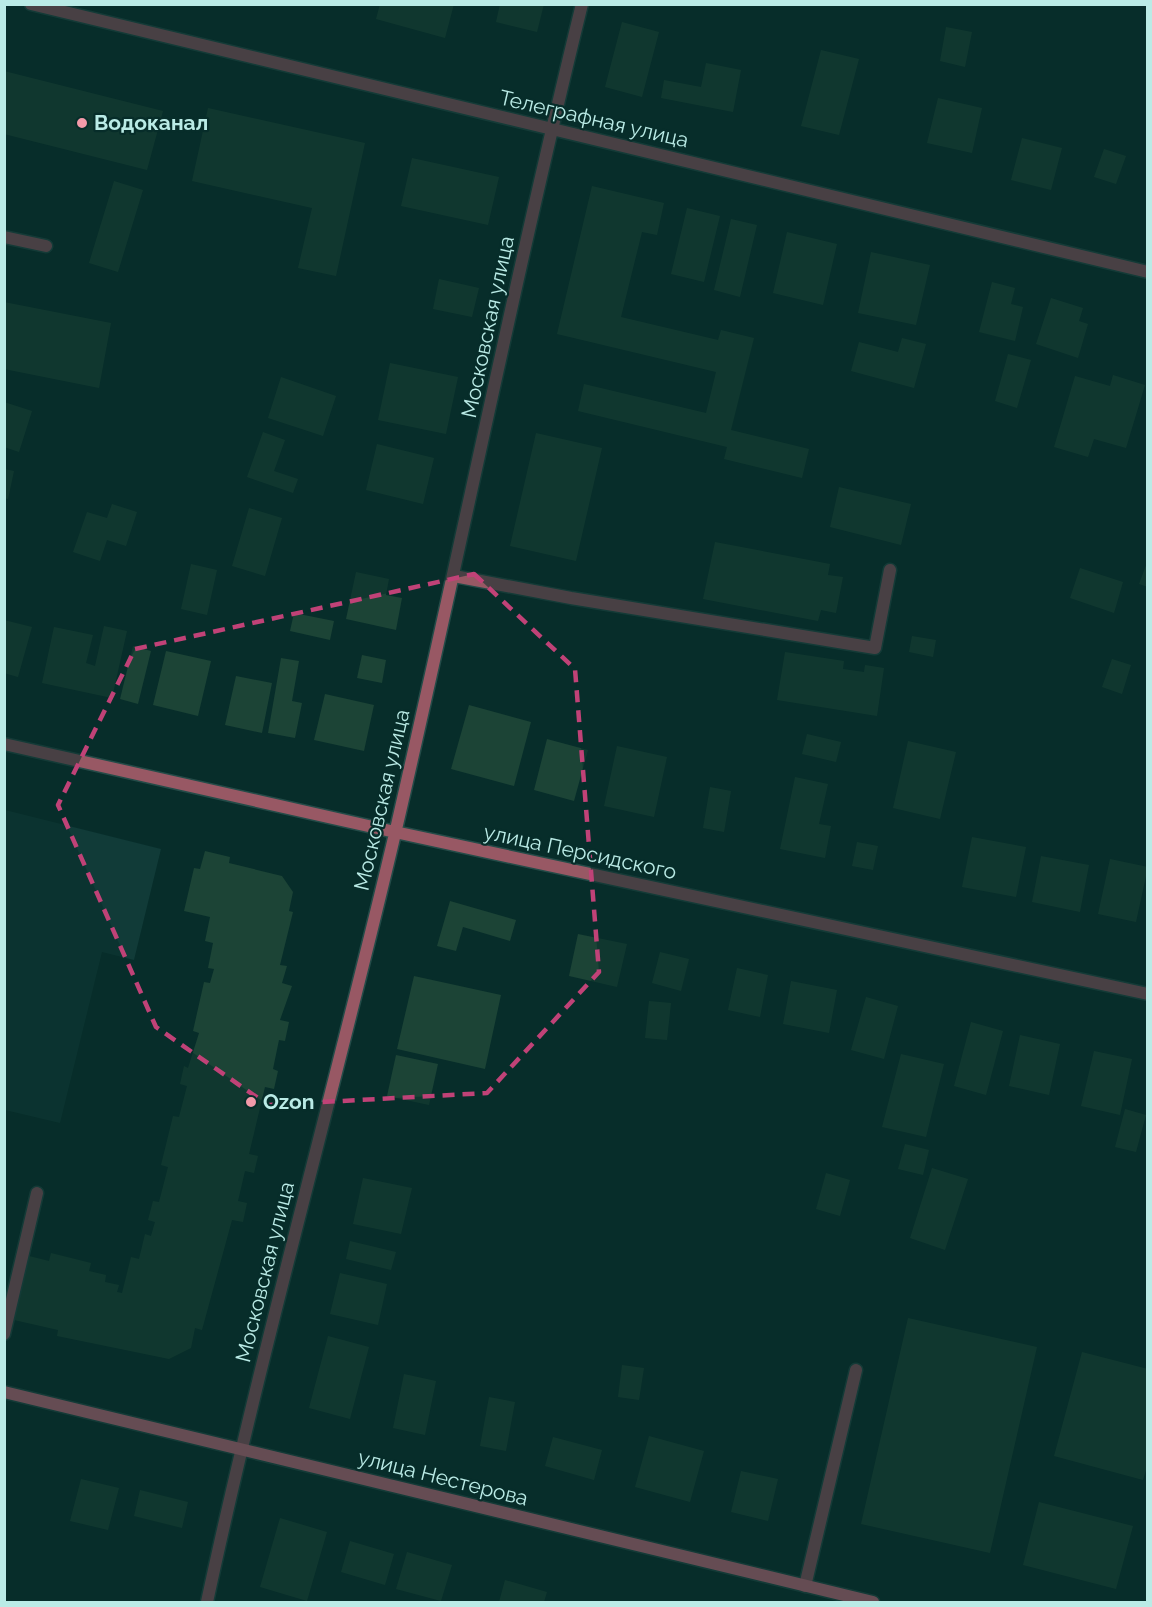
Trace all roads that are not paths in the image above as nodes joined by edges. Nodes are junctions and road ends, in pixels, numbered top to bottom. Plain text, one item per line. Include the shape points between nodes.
1 (31, 4) edge
2 (582, 4) edge
3 (551, 129) junction
4 (4, 237) edge
5 (46, 246) dead end
6 (1148, 272) edge
7 (890, 570) dead end
8 (454, 576) junction
9 (4, 744) edge
10 (395, 832) junction
11 (1148, 994) edge
12 (37, 1193) dead end
13 (4, 1334) edge
14 (856, 1370) dead end
15 (4, 1392) edge
16 (240, 1449) junction
17 (805, 1586) junction
18 (207, 1602) edge
19 (873, 1602) edge

1 - 3 street, Телеграфная улица
2 - 3 street, Московская улица
3 - 6 street, Телеграфная улица
3 - 8 street, Московская улица
4 - 5 street
7 - 8 street via 875,648
8 - 10 street, Московская улица
9 - 10 street, улица Персидского
10 - 11 street, улица Персидского
10 - 16 street, Московская улица
12 - 13 street
14 - 17 street
15 - 16 main road, улица Нестерова
16 - 17 main road, улица Нестерова
16 - 18 street, Московская улица
17 - 19 main road, улица Нестерова

